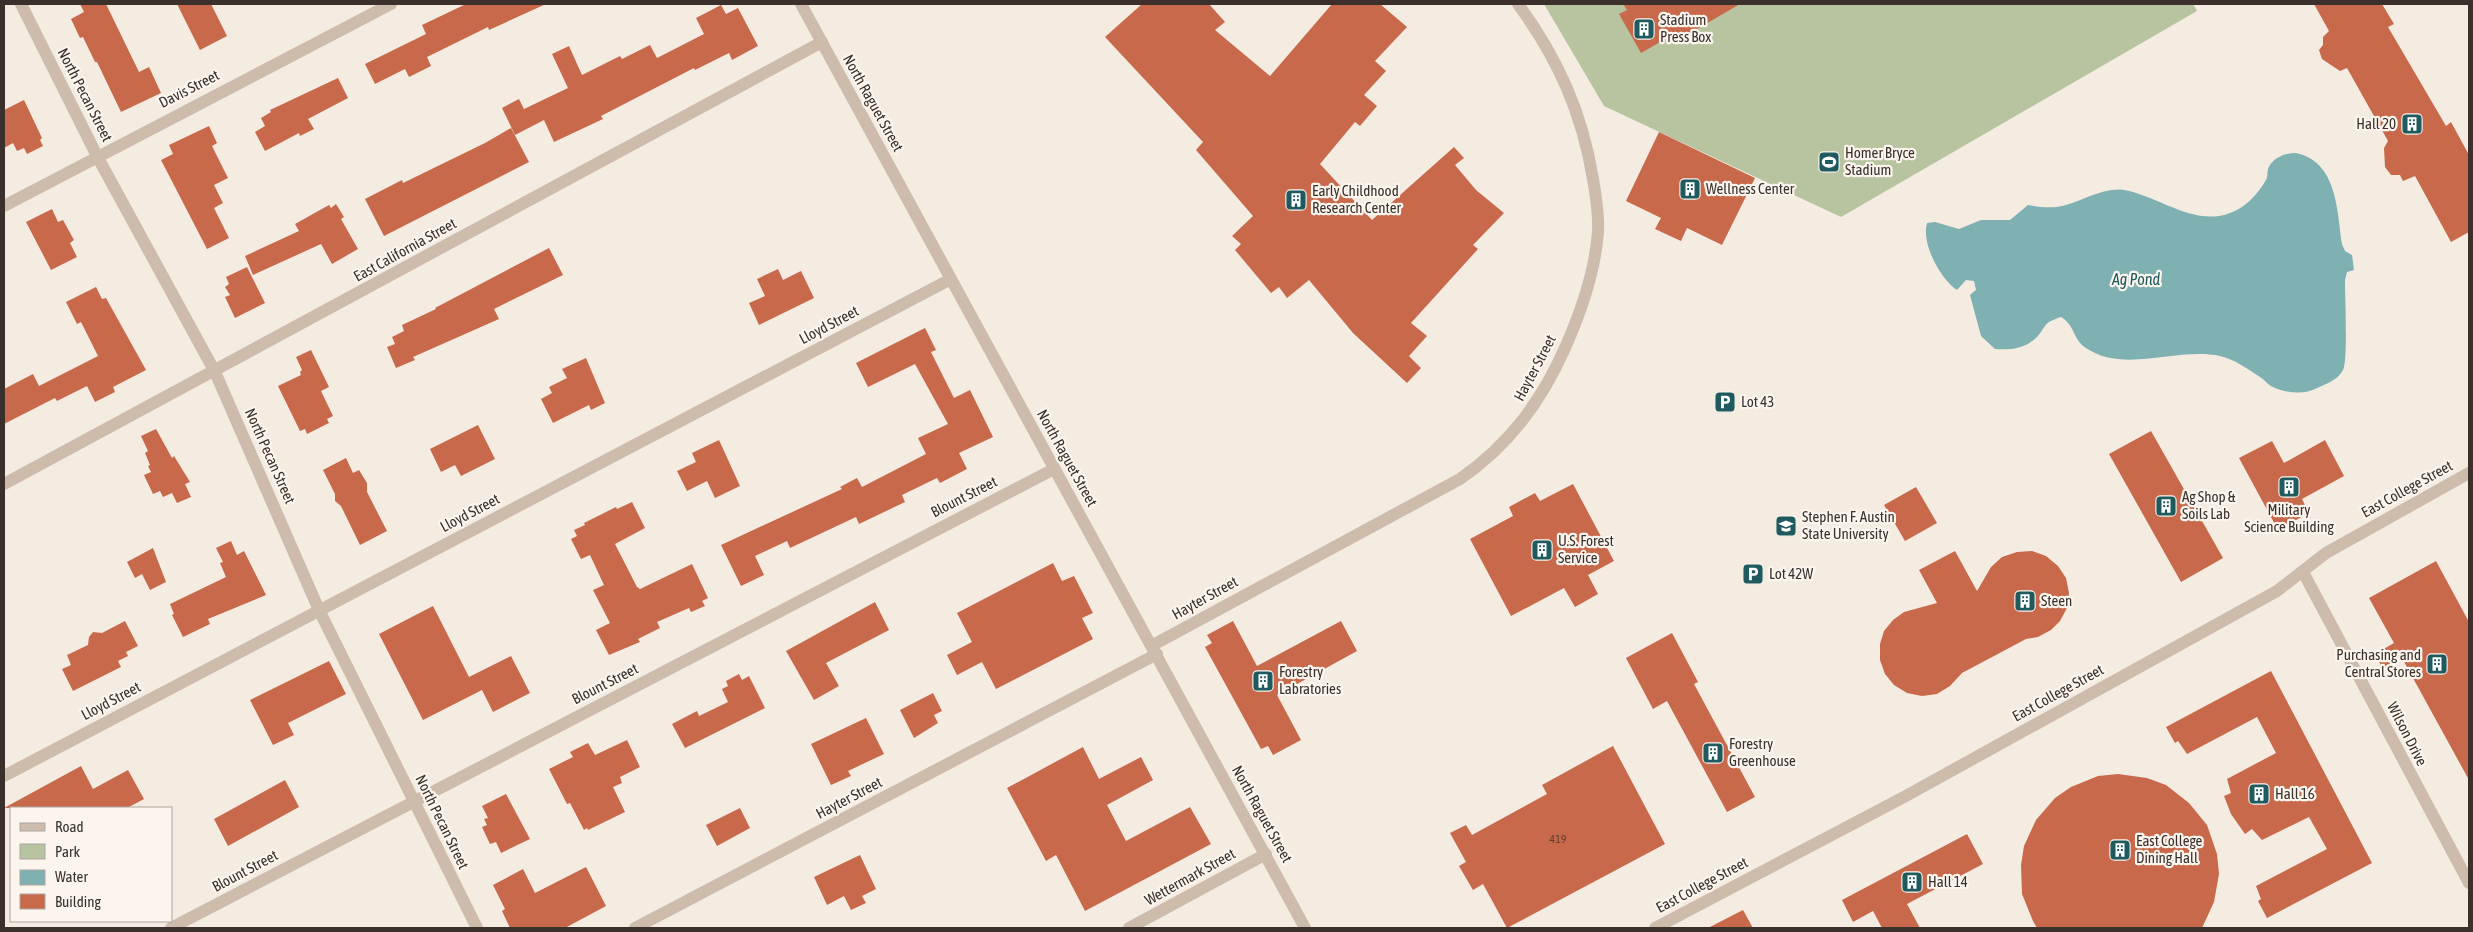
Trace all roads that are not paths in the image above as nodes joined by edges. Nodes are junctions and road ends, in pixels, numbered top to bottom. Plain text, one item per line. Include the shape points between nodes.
1 (21, 4) edge
2 (391, 4) edge
3 (802, 4) edge
4 (1518, 4) edge
5 (822, 42) junction
6 (97, 156) junction
7 (4, 206) edge
8 (951, 279) junction
9 (215, 372) junction
10 (1054, 469) junction
11 (2469, 473) edge
12 (4, 484) edge
13 (2304, 572) junction
14 (319, 610) junction
15 (1155, 649) junction
16 (4, 776) edge
17 (413, 801) junction
18 (1266, 854) junction
19 (2469, 883) edge
20 (171, 928) edge
21 (476, 928) edge
22 (634, 928) edge
23 (1129, 928) edge
24 (1306, 928) edge
25 (1655, 928) edge

1 - 6 street, North Pecan Street
2 - 6 street, Davis Street
3 - 5 street, North Raguet Street
4 - 15 street, Hayter Street via 1558,68 1578,113 1597,213 1597,245 1586,293 1572,331 1538,402 1492,456 1460,479
5 - 8 street, North Raguet Street
5 - 9 street, East California Street
6 - 7 street, Davis Street
6 - 9 street, North Pecan Street
8 - 10 street, North Raguet Street
8 - 14 street, Lloyd Street
9 - 12 street, East California Street
9 - 14 street, North Pecan Street
10 - 15 street, North Raguet Street
10 - 17 street, Blount Street
11 - 13 street, East College Street via 2326,553
13 - 19 street, Wilson Drive
13 - 25 street, East College Street via 2277,591 1912,792
14 - 16 street, Lloyd Street
14 - 17 street, North Pecan Street
15 - 18 street, North Raguet Street
15 - 22 street, Hayter Street
17 - 20 street, Blount Street
17 - 21 street, North Pecan Street
18 - 23 street, Wettermark Street
18 - 24 street, North Raguet Street

